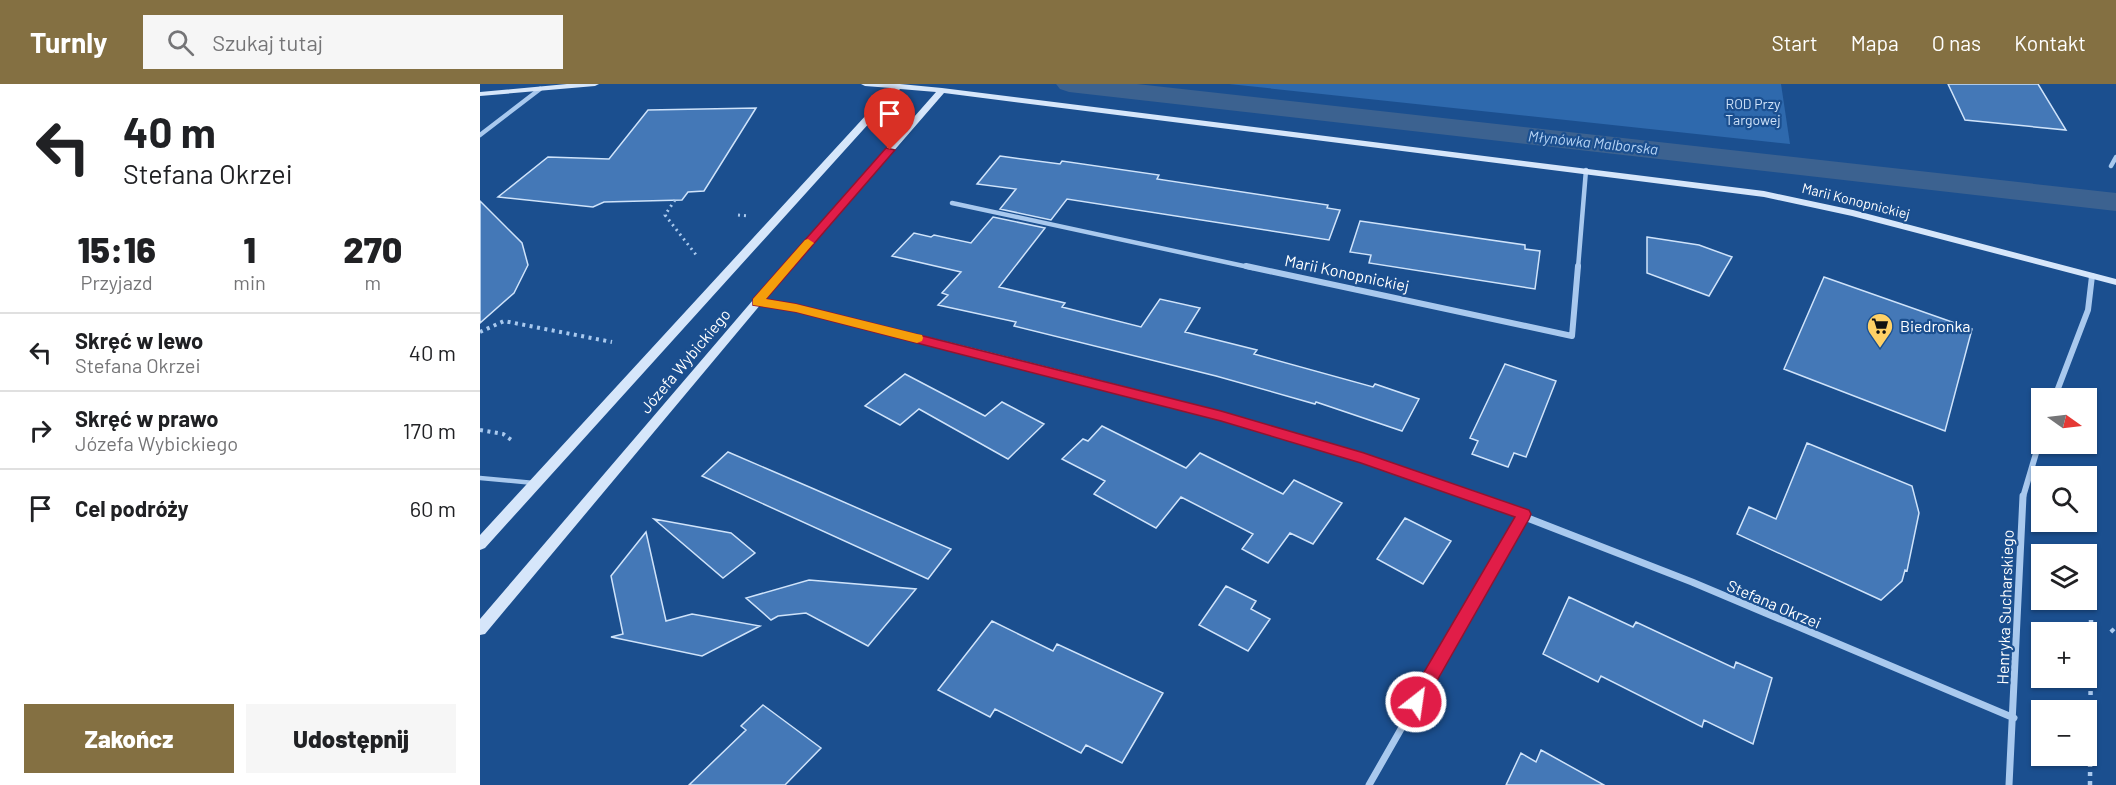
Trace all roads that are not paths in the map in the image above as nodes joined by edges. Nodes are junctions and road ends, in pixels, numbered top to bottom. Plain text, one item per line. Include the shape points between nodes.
1 (595, 84) edge
2 (866, 84) edge
3 (898, 86) junction
4 (540, 88) junction
5 (942, 90) junction
6 (480, 94) edge
7 (480, 135) edge
8 (2116, 157) edge
9 (2111, 166) dead end
10 (1586, 170) junction
11 (952, 203) dead end
12 (2092, 276) junction
13 (2116, 282) edge
14 (757, 302) junction
15 (2058, 388) edge
16 (2035, 454) edge
17 (480, 478) edge
18 (534, 483) junction
19 (1524, 514) junction
20 (480, 544) edge
21 (480, 629) edge
22 (2014, 718) junction
23 (1369, 785) edge
24 (2009, 785) edge

1 - 4 street
2 - 3 street, Marii Konopnickiej
3 - 5 street, Marii Konopnickiej
3 - 18 street, Józefa Wybickiego
4 - 6 street
4 - 7 street
5 - 10 street, Marii Konopnickiej
5 - 14 street, Józefa Wybickiego
8 - 9 street
10 - 11 street, Marii Konopnickiej via 1572,336
10 - 12 street, Marii Konopnickiej via 1796,200
12 - 13 street, Marii Konopnickiej
12 - 15 street via 2088,309
14 - 19 street, Stefana Okrzei via 796,308 1232,419 1364,458
14 - 21 street, Józefa Wybickiego
16 - 22 street, Henryka Sucharskiego via 2023,494
17 - 18 lane
18 - 20 street, Józefa Wybickiego
19 - 22 street, Stefana Okrzei
19 - 23 street
22 - 24 street, Henryka Sucharskiego

